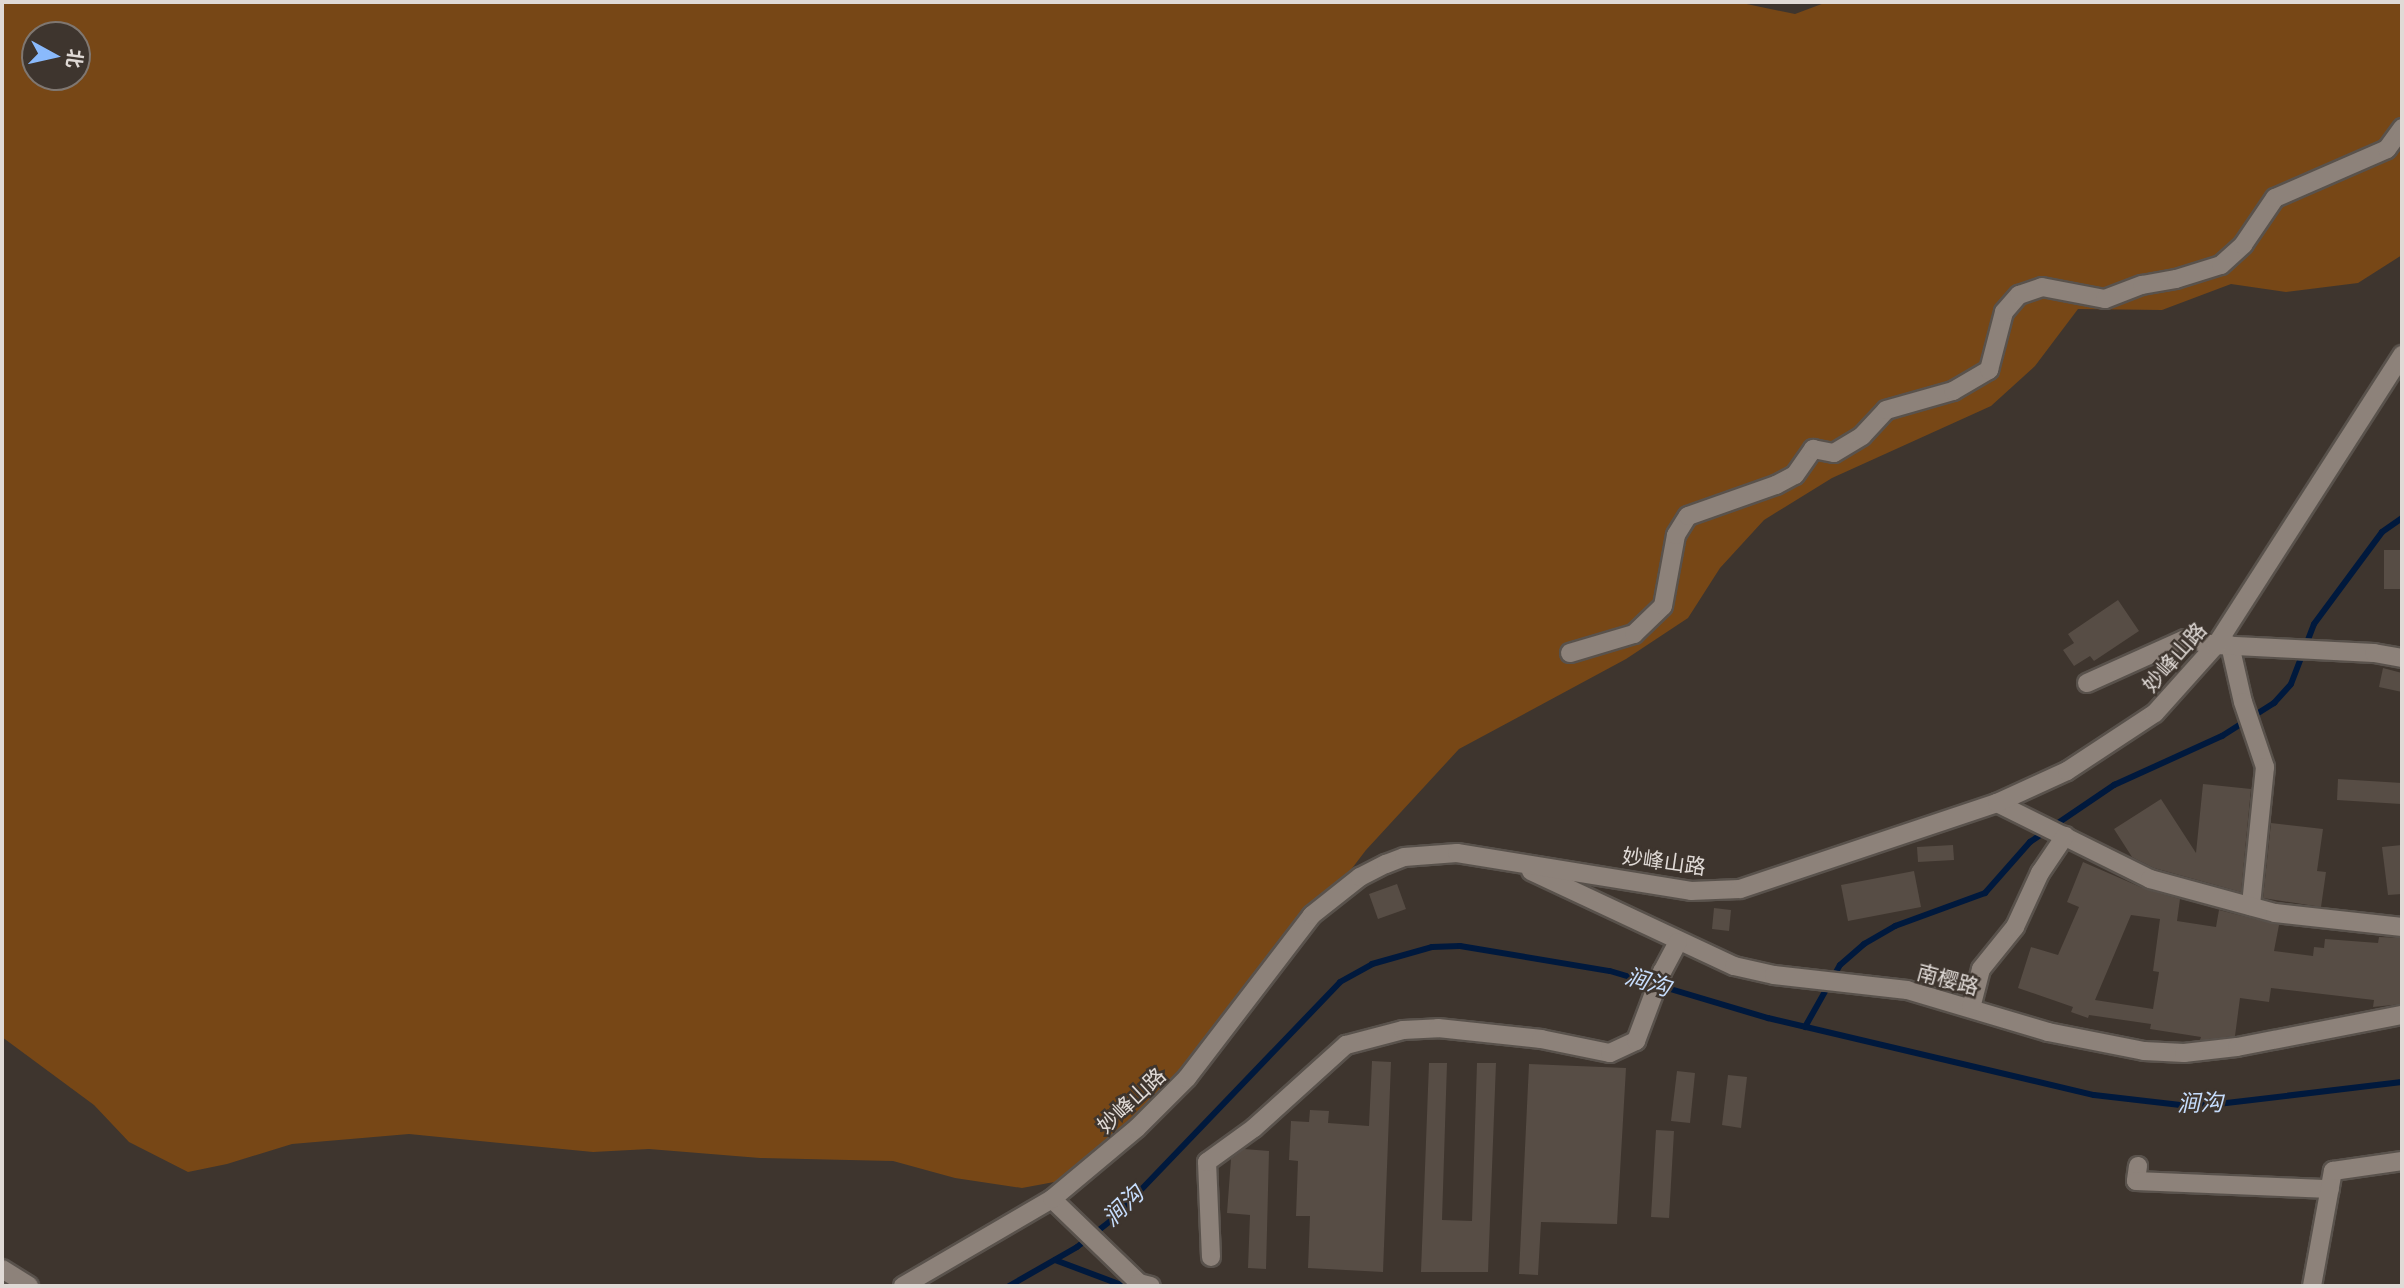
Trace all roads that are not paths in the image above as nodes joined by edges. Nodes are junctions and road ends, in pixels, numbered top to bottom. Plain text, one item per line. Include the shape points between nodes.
1 (2402, 128) edge
2 (2402, 355) edge
3 (2223, 645) junction
4 (1570, 653) dead end
5 (2402, 658) edge
6 (2087, 683) dead end
7 (1997, 803) junction
8 (2063, 834) junction
9 (1500, 859) junction
10 (2251, 906) junction
11 (2402, 927) edge
12 (1678, 942) junction
13 (1971, 1008) junction
14 (2402, 1015) edge
15 (2402, 1161) edge
16 (2138, 1166) dead end
17 (2330, 1189) junction
18 (1052, 1199) junction
19 (1211, 1257) dead end
20 (2, 1269) edge
21 (29, 1286) edge
22 (904, 1286) edge
23 (1151, 1286) edge
24 (2312, 1286) edge

1 - 4 street via 2387,149 2275,198 2243,245 2221,265 2105,299 2042,287 2019,295 2004,312 1989,370 1953,391 1886,410 1862,436 1834,453 1813,449 1795,475 1776,485 1688,516 1676,535 1664,606 1634,634
2 - 3 street, 妙峰山路
3 - 5 street
3 - 6 street via 2185,639
3 - 7 street, 妙峰山路 via 2155,713 2067,771
3 - 10 street via 2265,766
7 - 8 street
7 - 9 street, 妙峰山路 via 1740,889 1691,891
8 - 10 street via 2150,878
8 - 13 street via 2015,926 1982,969
9 - 12 street, 南樱路
9 - 18 street, 妙峰山路 via 1457,853 1404,857 1360,877 1330,898 1312,915 1187,1079
10 - 11 street via 2275,913
12 - 13 street, 南樱路 via 1734,966 1920,993
12 - 19 street via 1636,1041 1610,1054 1541,1039 1438,1028 1403,1030 1346,1045 1254,1128 1207,1162
13 - 14 street, 南樱路 via 2048,1032 2144,1051 2184,1053
15 - 17 street via 2333,1171
16 - 17 street via 2137,1181
17 - 24 street
18 - 22 street, 妙峰山路
18 - 23 street via 1139,1283
20 - 21 street

